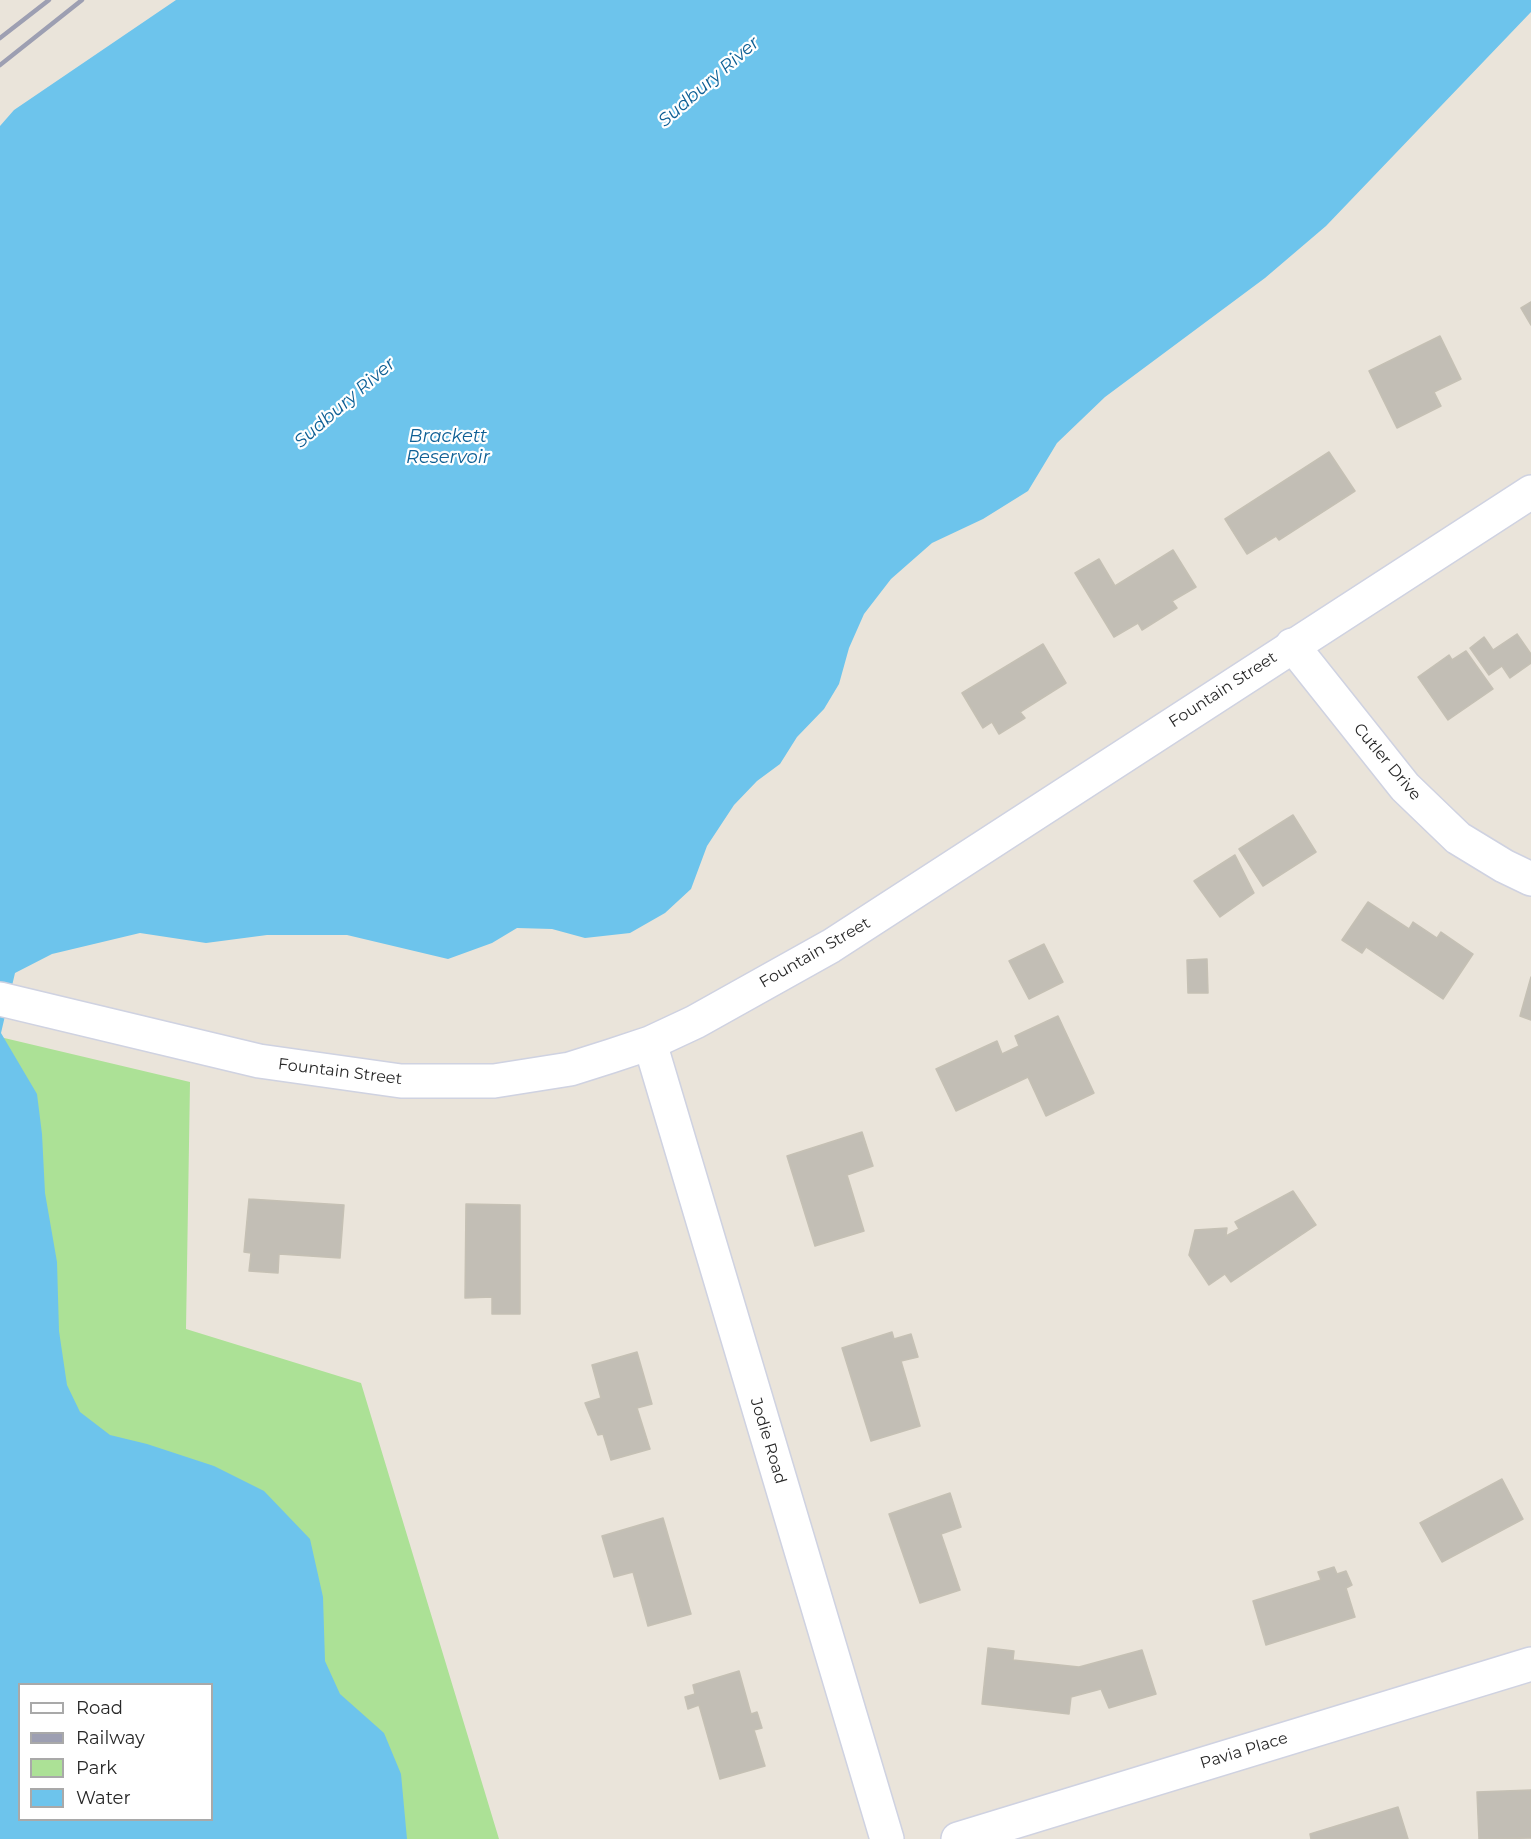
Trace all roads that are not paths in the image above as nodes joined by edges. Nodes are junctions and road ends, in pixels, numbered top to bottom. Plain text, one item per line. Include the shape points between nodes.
1 (1531, 492) edge
2 (1292, 645) junction
3 (1531, 879) edge
4 (14, 1002) edge
5 (650, 1043) junction
6 (1531, 1664) edge
7 (887, 1839) edge
8 (958, 1839) edge

1 - 2 street, Fountain Street
2 - 3 street, Cutler Drive via 1405,787 1458,838
2 - 5 street, Fountain Street via 831,946
4 - 5 street, Fountain Street via 259,1061 401,1081 494,1081 533,1076 570,1069
5 - 7 street, Jodie Road
6 - 8 street, Pavia Place

